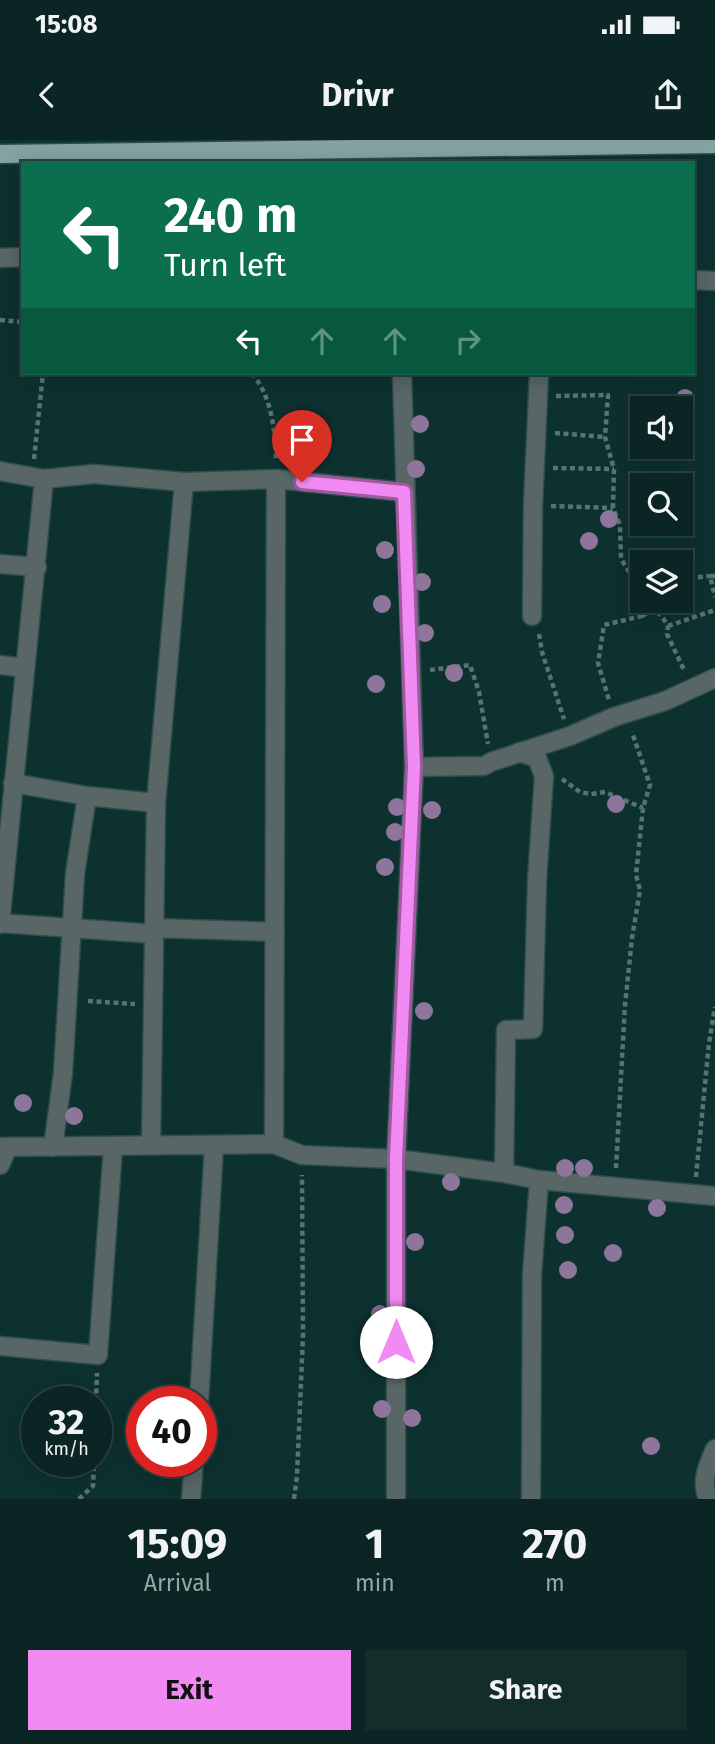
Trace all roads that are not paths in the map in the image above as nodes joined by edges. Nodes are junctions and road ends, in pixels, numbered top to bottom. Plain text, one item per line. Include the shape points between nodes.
1 (493, 144) edge
2 (715, 144) edge
3 (162, 146) edge
4 (0, 154) edge
5 (21, 257) edge
6 (0, 258) edge
7 (695, 281) edge
8 (715, 281) edge
9 (402, 375) edge
10 (539, 375) edge
11 (0, 471) edge
12 (38, 478) junction
13 (276, 479) junction
14 (184, 482) junction
15 (404, 492) junction
16 (0, 564) edge
17 (37, 567) junction
18 (532, 616) road end
19 (0, 666) edge
20 (25, 668) junction
21 (715, 678) edge
22 (519, 752) junction
23 (414, 767) junction
24 (9, 773) edge
25 (87, 796) junction
26 (156, 803) junction
27 (3, 850) edge
28 (0, 923) edge
29 (72, 928) junction
30 (155, 931) junction
31 (275, 932) junction
32 (274, 1144) junction
33 (151, 1145) junction
34 (215, 1145) junction
35 (4, 1147) edge
36 (53, 1147) junction
37 (113, 1147) junction
38 (396, 1159) junction
39 (0, 1165) edge
40 (504, 1173) junction
41 (539, 1180) junction
42 (715, 1196) edge
43 (0, 1346) edge
44 (200, 1386) edge
45 (715, 1448) edge
46 (193, 1477) edge
47 (707, 1497) edge
48 (191, 1499) edge
49 (396, 1499) edge
50 (531, 1499) edge

1 - 2 main road
1 - 3 main road
3 - 4 main road
5 - 6 street
7 - 8 street
9 - 15 street
10 - 18 street
11 - 12 street
12 - 14 street via 94,474
12 - 17 street
13 - 14 street
13 - 15 street
13 - 31 street
14 - 26 street
15 - 23 street
16 - 17 street
17 - 20 street
19 - 20 street
20 - 24 street
21 - 22 street
22 - 23 street via 484,766
22 - 40 street via 537,758 544,776 533,1029 506,1030
23 - 38 street
24 - 25 street
24 - 27 street
25 - 26 street
25 - 29 street
26 - 30 street
27 - 28 street
28 - 29 street
29 - 30 street
29 - 36 street
30 - 31 street
30 - 33 street
31 - 32 street
32 - 34 street
32 - 38 street via 302,1155
33 - 34 street
33 - 37 street
34 - 44 street
35 - 36 street
35 - 39 street
36 - 37 street
37 - 43 street via 98,1355
38 - 40 street
38 - 49 street
40 - 41 street
41 - 42 street
41 - 50 street via 532,1275
45 - 47 street via 706,1469
46 - 48 street

